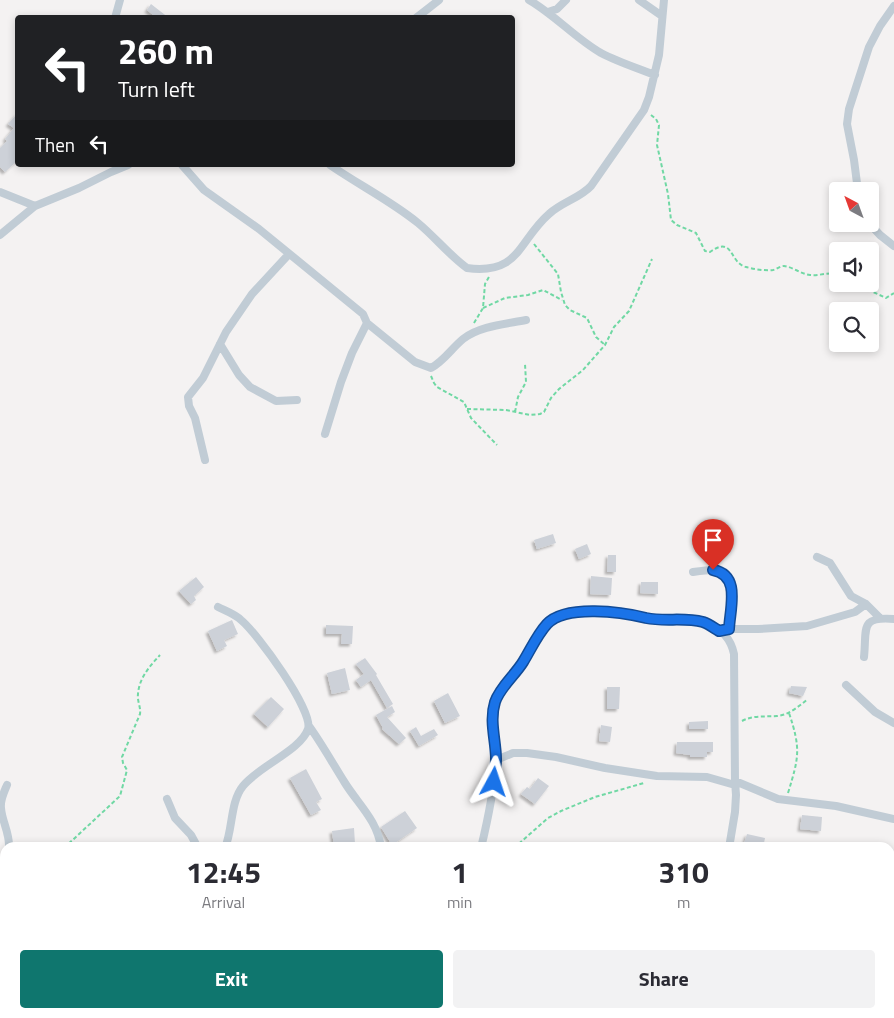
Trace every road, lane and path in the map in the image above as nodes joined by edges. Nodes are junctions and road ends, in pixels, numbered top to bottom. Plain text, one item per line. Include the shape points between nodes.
1 (120, 0) edge
2 (529, 0) edge
3 (566, 0) edge
4 (640, 0) edge
5 (664, 0) edge
6 (435, 1) edge
7 (894, 6) edge
8 (548, 12) junction
9 (116, 15) edge
10 (419, 15) edge
11 (662, 16) junction
12 (655, 75) junction
13 (644, 110) junction
14 (123, 167) edge
15 (184, 167) edge
16 (333, 167) edge
17 (857, 182) edge
18 (0, 192) edge
19 (35, 206) junction
20 (877, 232) edge
21 (0, 235) edge
22 (529, 238) junction
23 (894, 246) edge
24 (289, 254) junction
25 (652, 260) dead end
26 (500, 266) junction
27 (829, 273) edge
28 (873, 292) edge
29 (894, 292) edge
30 (562, 300) junction
31 (483, 308) junction
32 (526, 320) dead end
33 (367, 323) junction
34 (472, 333) junction
35 (220, 344) junction
36 (605, 345) junction
37 (525, 364) dead end
38 (431, 368) junction
39 (297, 400) dead end
40 (467, 409) junction
41 (515, 412) junction
42 (325, 434) dead end
43 (497, 445) dead end
44 (205, 460) dead end
45 (817, 557) dead end
46 (694, 572) dead end
47 (866, 604) junction
48 (218, 607) dead end
49 (880, 618) junction
50 (894, 619) edge
51 (729, 629) junction
52 (719, 631) junction
53 (160, 655) dead end
54 (864, 657) dead end
55 (846, 685) dead end
56 (808, 699) dead end
57 (789, 713) junction
58 (894, 723) edge
59 (735, 724) junction
60 (309, 726) junction
61 (496, 760) junction
62 (649, 782) dead end
63 (735, 783) junction
64 (7, 785) dead end
65 (167, 799) dead end
66 (786, 800) junction
67 (894, 819) edge
68 (9, 842) edge
69 (70, 842) edge
70 (195, 842) edge
71 (227, 842) edge
72 (380, 842) edge
73 (482, 842) edge
74 (521, 842) edge
75 (730, 842) edge

1 - 9 street
2 - 8 street
3 - 8 street via 557,10
4 - 11 street
5 - 11 street
6 - 10 street
7 - 17 street via 869,47 849,109 847,124
8 - 12 street via 602,53
11 - 12 street
12 - 13 street
13 - 22 street via 592,186 550,213
13 - 27 path via 659,125 657,145 671,220 696,233 705,251 727,248 744,267 772,270 784,266 812,275
14 - 19 street
15 - 24 street via 204,190
16 - 26 street via 419,224 467,268
18 - 19 street
19 - 21 street
20 - 23 street
22 - 26 street via 515,256
22 - 30 path via 558,274
24 - 33 street via 363,314
24 - 35 street via 252,294
25 - 36 path via 629,311 614,327
26 - 31 path via 487,280
28 - 29 path via 886,298
30 - 31 path via 543,290 505,298
30 - 36 path via 570,310 587,318 596,337
31 - 34 path
32 - 34 street
33 - 38 street via 415,362
33 - 42 street via 341,382
34 - 38 street
35 - 39 street via 250,387 276,401
35 - 44 street via 203,378 188,397
36 - 41 path via 560,389 540,414
37 - 41 path via 526,382
38 - 40 path via 434,383 462,401
40 - 41 path
40 - 43 path
45 - 47 street via 830,563 851,596
46 - 51 street via 713,570 726,576 732,586
47 - 49 street
47 - 51 street via 855,612 807,626
48 - 60 street via 242,621 260,643 299,697
49 - 50 street
49 - 54 street via 868,623
51 - 52 street
52 - 59 street via 728,638 734,654
52 - 61 street via 704,622 604,612 554,618 540,632 495,702
53 - 69 path via 145,672 139,686 140,714 122,757 127,770 122,793
55 - 58 street via 874,712
56 - 57 path
57 - 59 path via 746,719
57 - 66 path via 797,741 797,759
59 - 63 street
60 - 71 street via 296,745 251,776 241,787
60 - 72 street via 374,824
61 - 63 street via 513,753 527,753 657,776 707,777
61 - 73 street
62 - 74 path via 595,797 561,811
63 - 66 street
63 - 75 street
64 - 68 street via 0,808
65 - 70 street via 175,818
66 - 67 street via 836,806

